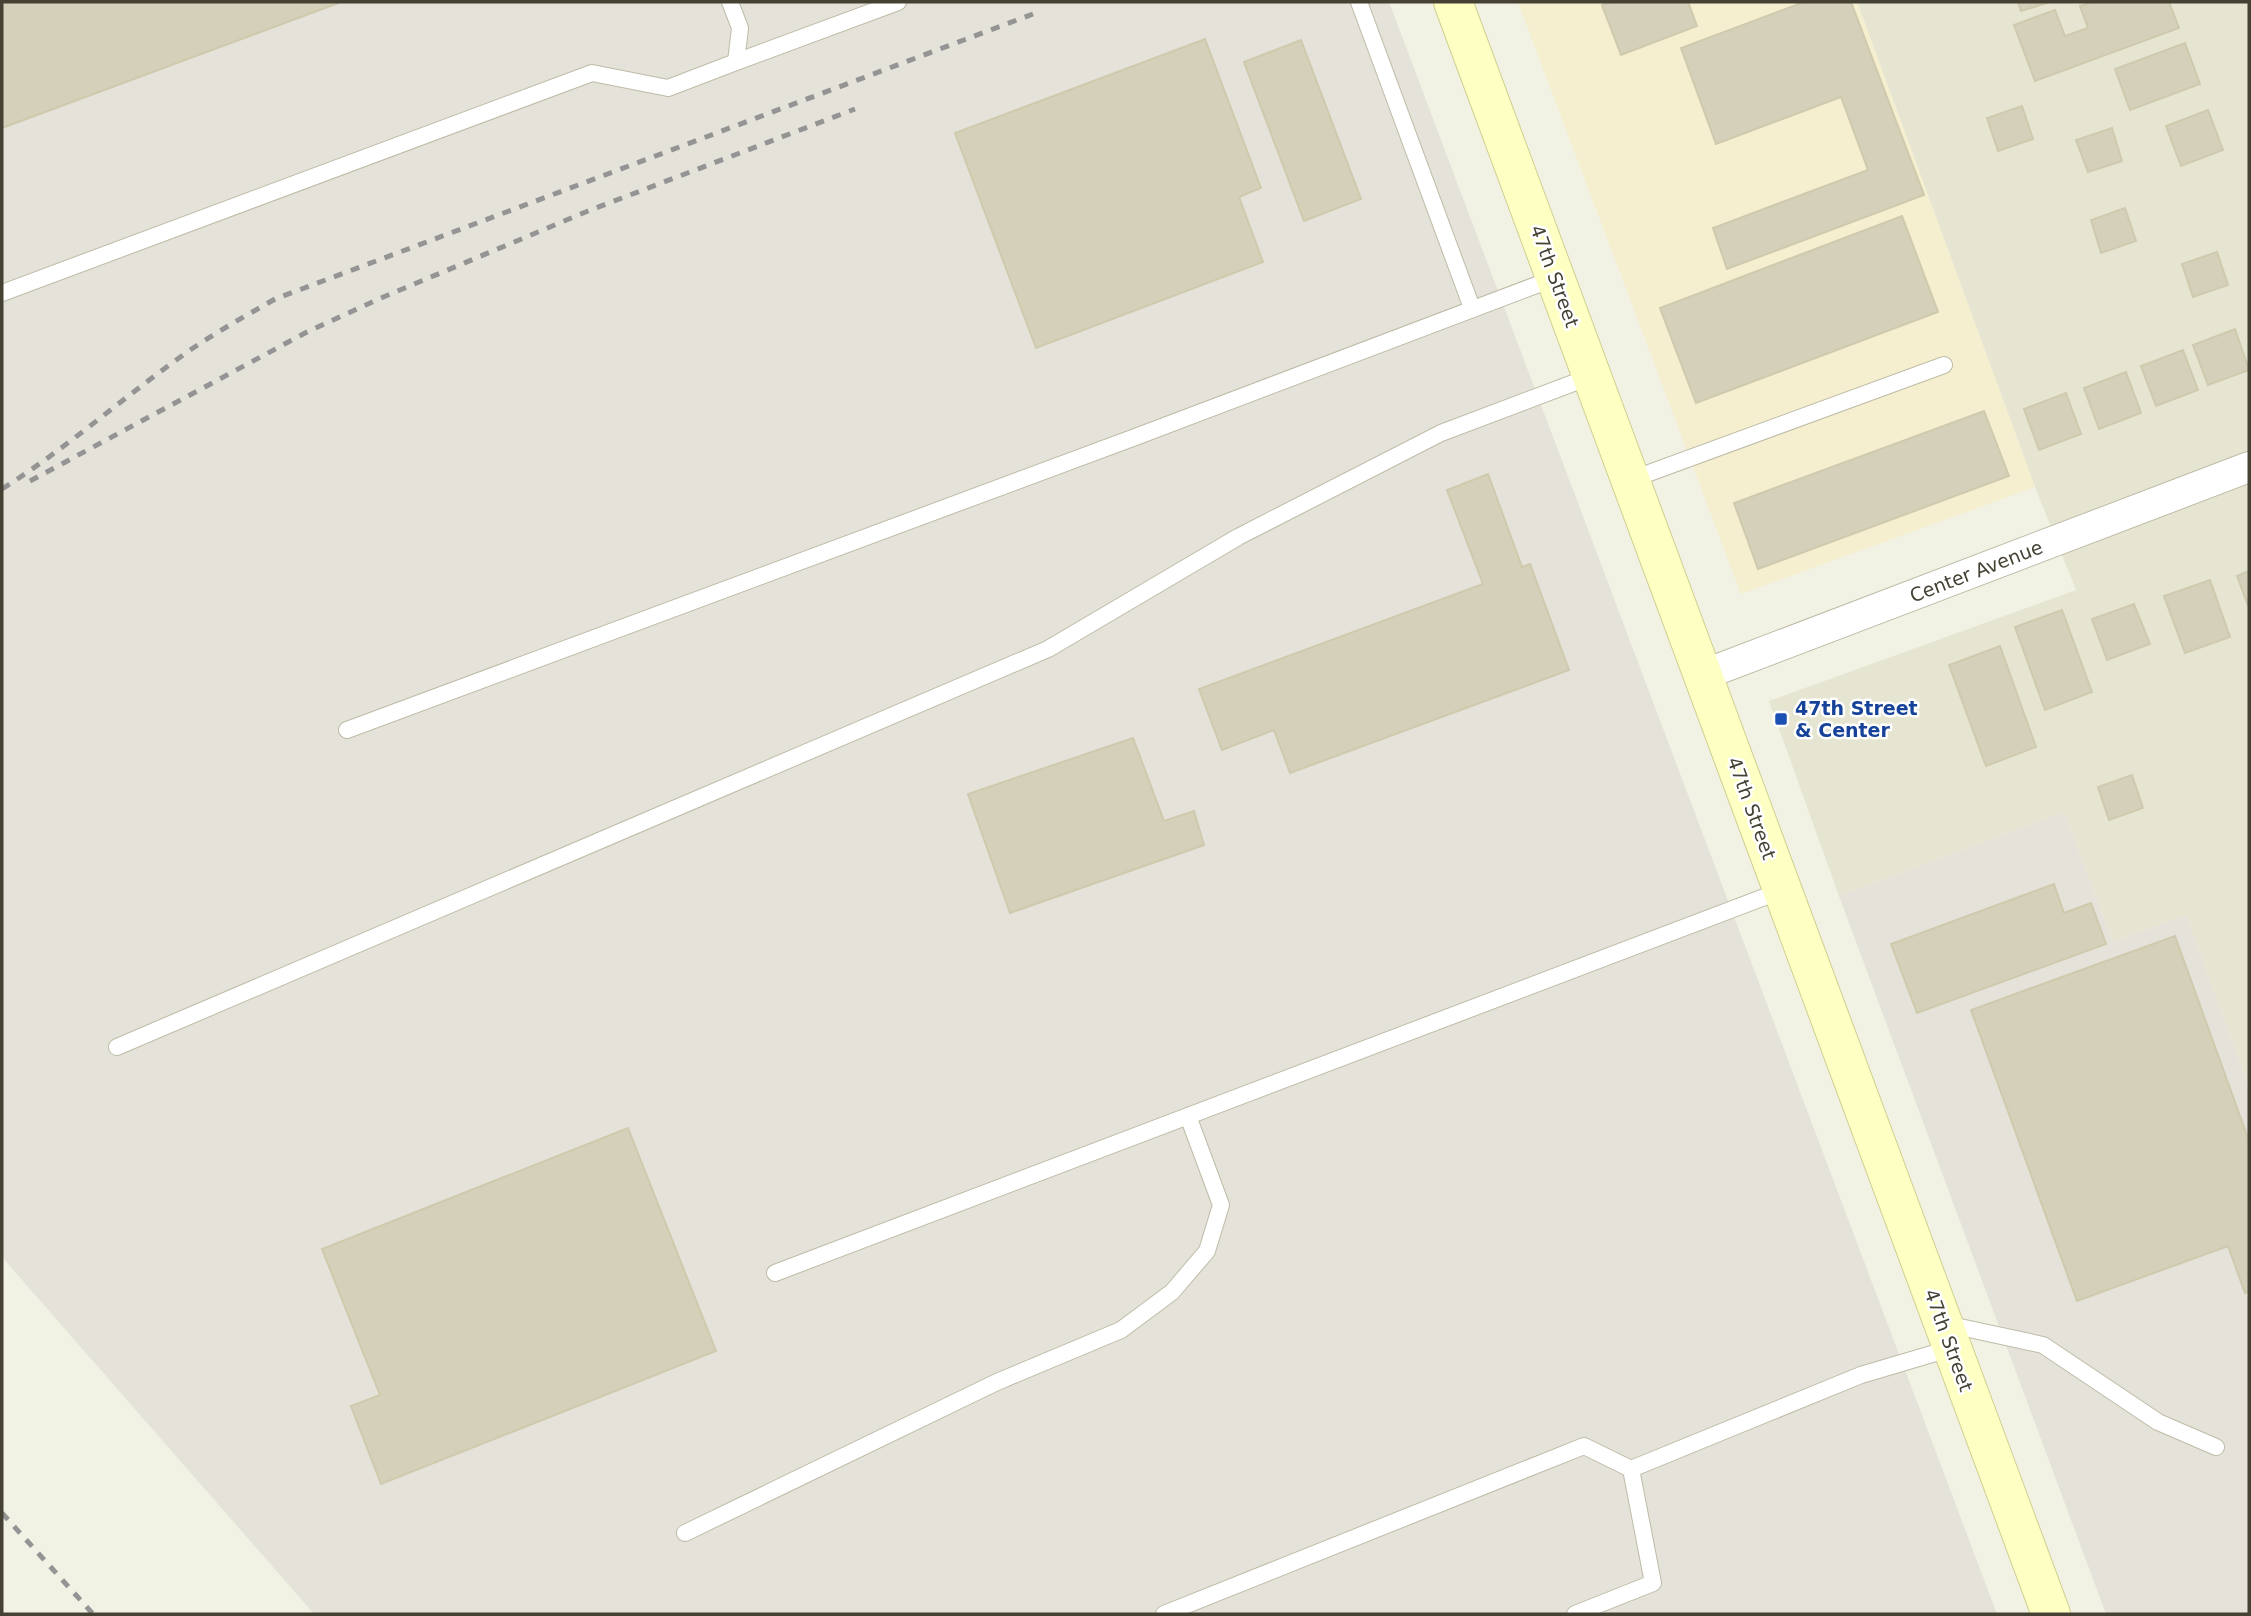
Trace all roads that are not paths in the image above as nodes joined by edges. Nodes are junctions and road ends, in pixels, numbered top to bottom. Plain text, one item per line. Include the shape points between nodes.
1 (730, 2) edge
2 (898, 2) edge
3 (1359, 2) edge
4 (1453, 2) edge
5 (736, 62) junction
6 (1555, 278) junction
7 (2, 293) edge
8 (1472, 308) junction
9 (1944, 365) dead end
10 (1592, 376) junction
11 (2249, 467) edge
12 (1630, 480) junction
13 (1703, 675) junction
14 (347, 730) dead end
15 (1783, 890) junction
16 (117, 1047) dead end
17 (1188, 1116) junction
18 (775, 1273) dead end
19 (1948, 1336) junction
20 (2216, 1447) dead end
21 (1631, 1469) junction
22 (685, 1533) dead end
23 (1164, 1614) edge
24 (1575, 1614) edge
25 (2051, 1614) edge

1 - 5 lane via 740,28
2 - 5 lane
3 - 8 lane
4 - 6 main road, 47th Street
5 - 7 lane via 668,88 592,73
6 - 8 lane
6 - 10 main road, 47th Street
8 - 14 lane
9 - 12 lane
10 - 12 main road, 47th Street
10 - 16 lane via 1441,433 1238,537 1048,649
11 - 13 street, Center Avenue
12 - 13 main road, 47th Street
13 - 15 main road, 47th Street
15 - 17 lane
15 - 19 main road, 47th Street
17 - 18 lane
17 - 22 lane via 1221,1205 1207,1251 1172,1292 1121,1330 997,1382
19 - 20 lane via 2043,1345 2158,1422
19 - 21 lane
19 - 25 main road, 47th Street
21 - 23 lane via 1584,1446
21 - 24 lane via 1653,1583

